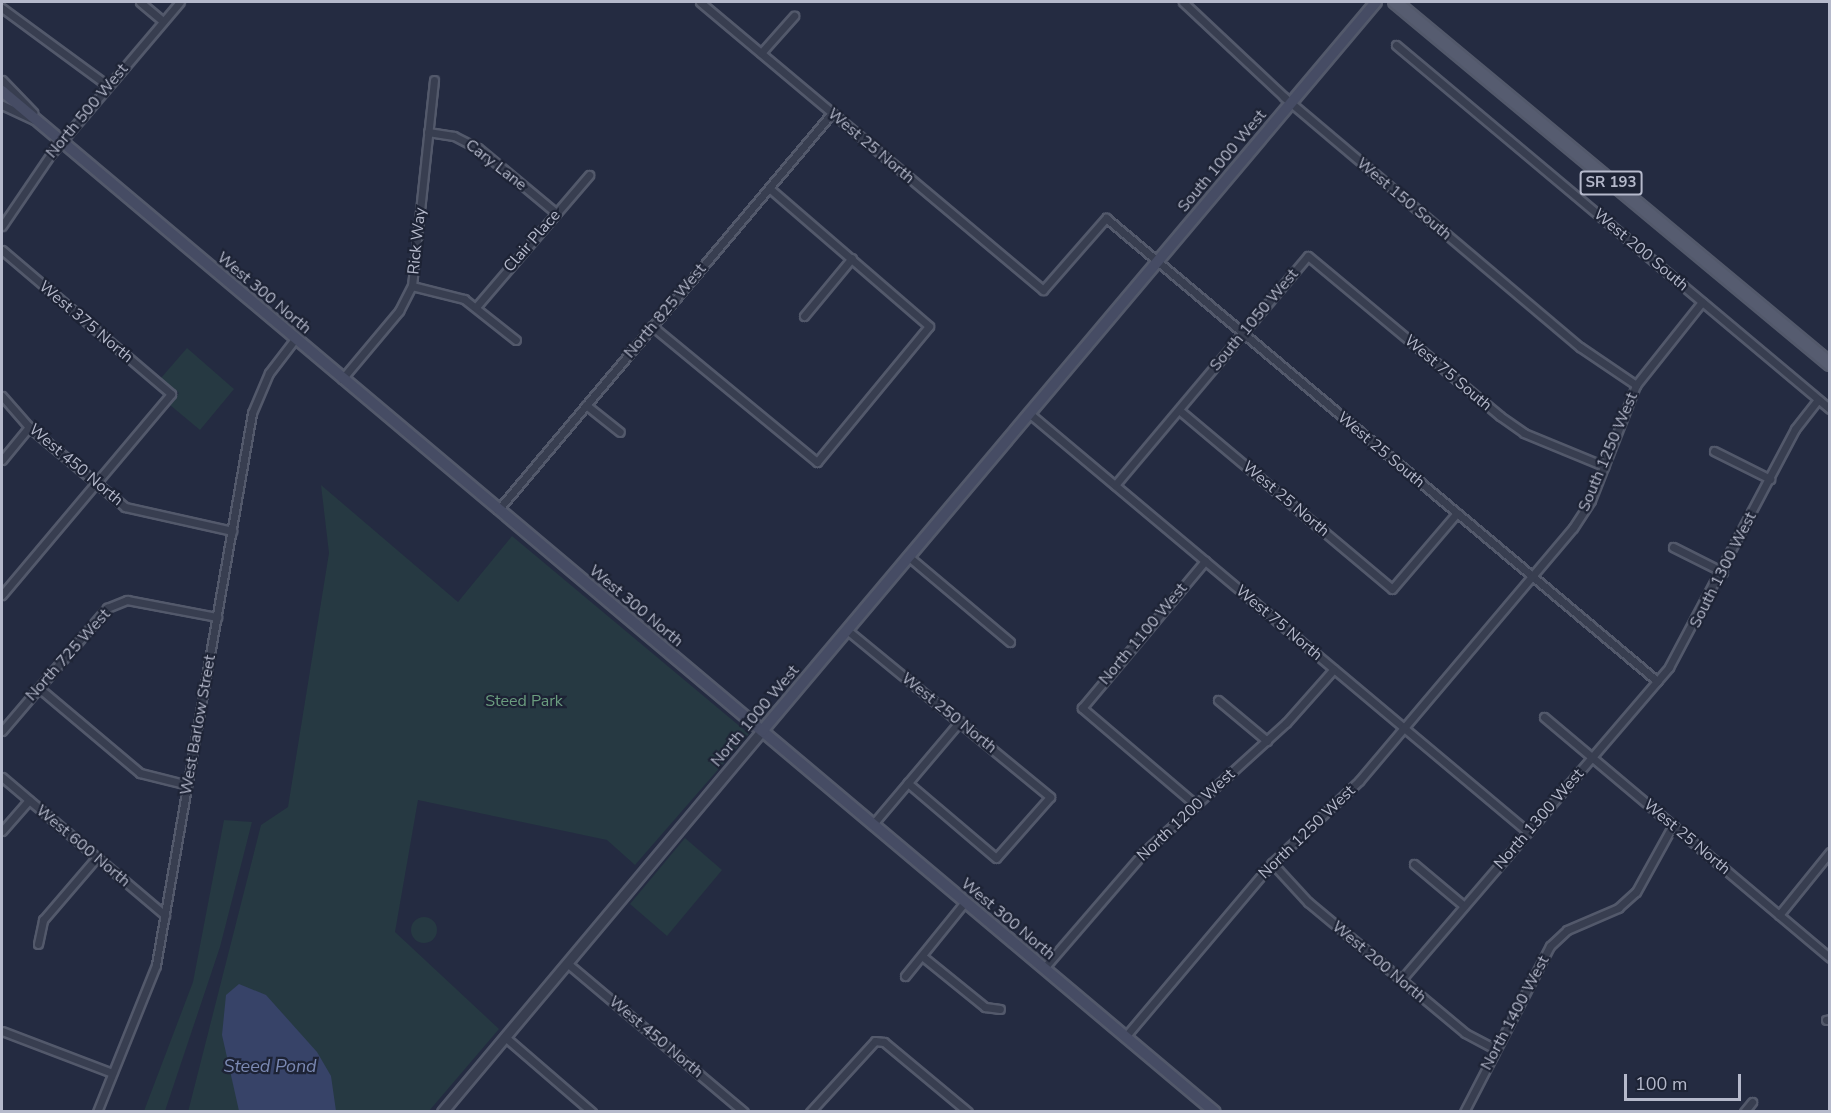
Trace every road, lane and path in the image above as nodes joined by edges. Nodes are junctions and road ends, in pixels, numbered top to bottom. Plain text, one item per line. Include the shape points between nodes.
1 (140, 2) edge
2 (180, 2) edge
3 (700, 2) edge
4 (1183, 2) edge
5 (1376, 2) edge
6 (1395, 2) edge
7 (2, 8) edge
8 (794, 16) dead end
9 (163, 21) junction
10 (1396, 45) dead end
11 (761, 53) junction
12 (2, 80) edge
13 (434, 80) dead end
14 (108, 86) junction
15 (2, 91) edge
16 (1290, 103) junction
17 (2, 105) edge
18 (832, 113) junction
19 (39, 122) junction
20 (428, 132) junction
21 (61, 141) junction
22 (589, 175) dead end
23 (769, 188) junction
24 (556, 213) junction
25 (1106, 218) joint
26 (2, 225) edge
27 (2, 250) edge
28 (1308, 256) joint
29 (852, 258) junction
30 (1157, 262) junction
31 (412, 286) junction
32 (1702, 302) junction
33 (476, 307) junction
34 (804, 316) dead end
35 (652, 326) junction
36 (1243, 333) junction
37 (295, 339) junction
38 (516, 340) dead end
39 (1091, 341) joint
40 (1830, 364) edge
41 (342, 379) junction
42 (1636, 385) junction
43 (2, 396) edge
44 (1818, 400) junction
45 (586, 405) junction
46 (1830, 409) edge
47 (1179, 410) junction
48 (1030, 414) junction
49 (29, 427) junction
50 (620, 432) dead end
51 (1714, 451) dead end
52 (2, 459) edge
53 (1605, 466) junction
54 (1770, 479) junction
55 (97, 482) junction
56 (1115, 485) junction
57 (498, 510) junction
58 (1457, 513) junction
59 (232, 531) junction
60 (1673, 548) dead end
61 (909, 557) junction
62 (1205, 561) junction
63 (1723, 572) junction
64 (1532, 576) junction
65 (2, 595) edge
66 (217, 618) junction
67 (1489, 627) joint
68 (847, 630) junction
69 (1010, 642) dead end
70 (1334, 669) junction
71 (1657, 681) junction
72 (39, 688) junction
73 (1218, 700) dead end
74 (1544, 717) dead end
75 (960, 721) junction
76 (1404, 728) junction
77 (2, 731) edge
78 (762, 731) junction
79 (1614, 732) joint
80 (1267, 741) junction
81 (1592, 757) junction
82 (2, 777) edge
83 (908, 783) junction
84 (188, 785) junction
85 (29, 800) junction
86 (1196, 805) junction
87 (873, 824) junction
88 (1673, 825) junction
89 (2, 831) edge
90 (1528, 832) junction
91 (1830, 852) edge
92 (97, 857) junction
93 (1272, 863) junction
94 (1414, 864) dead end
95 (965, 902) junction
96 (1464, 906) junction
97 (165, 915) junction
98 (1779, 915) junction
99 (38, 944) dead end
100 (922, 956) junction
101 (1830, 958) edge
102 (567, 963) junction
103 (1044, 968) junction
104 (905, 976) dead end
105 (1401, 980) junction
106 (1000, 1009) dead end
107 (2, 1031) edge
108 (1125, 1037) junction
109 (505, 1038) junction
110 (1495, 1049) junction
111 (112, 1073) junction
112 (1752, 1102) dead end
113 (588, 1110) edge
114 (1745, 1111) edge
115 (97, 1112) edge
116 (442, 1112) edge
117 (744, 1112) edge
118 (810, 1112) edge
119 (968, 1112) edge
120 (1215, 1112) edge
121 (1464, 1112) edge

1 - 9 street
2 - 9 street, North 500 West
3 - 11 street, West 25 North
4 - 16 street, West 150 South
5 - 16 main road, South 1000 West
6 - 40 main road, SR 193
7 - 14 street
8 - 11 street
9 - 14 street, North 500 West
10 - 32 street, West 200 South
11 - 18 street, West 25 North
12 - 19 street, West 300 North via 23,98
13 - 20 street, Rick Way
14 - 21 street, North 500 West
15 - 19 main road, West 300 North
16 - 30 main road, South 1000 West
16 - 42 street, West 150 South via 1580,347
17 - 19 street, West 300 North
18 - 23 street, North 825 West
18 - 25 street, West 25 North via 1043,290
19 - 21 main road, West 300 North
20 - 24 street, Cary Lane via 454,136 478,148
20 - 31 street, Rick Way
21 - 26 street, North 500 West
21 - 37 main road, West 300 North
22 - 24 street, Clair Place
23 - 29 street
23 - 35 street, North 825 West
24 - 33 street, Clair Place
25 - 30 street, West 25 South
27 - 55 street, West 375 North via 171,394
28 - 36 street, South 1050 West
28 - 53 street, West 75 South via 1500,417 1524,433
29 - 34 street
29 - 35 street via 929,326 817,462
30 - 36 street, West 25 South
30 - 39 main road, South 1000 West
31 - 33 street via 447,293
31 - 41 street, Rick Way via 399,311
32 - 42 street, South 1250 West
32 - 44 street, West 200 South
33 - 38 street
35 - 45 street, North 825 West
36 - 47 street, South 1050 West
36 - 58 street, West 25 South
37 - 41 main road, West 300 North
37 - 59 street, West Barlow Street via 269,373 252,413
39 - 48 main road, North 1000 West
41 - 57 main road, West 300 North
42 - 53 street, South 1250 West
43 - 49 street, West 450 North
44 - 46 street, West 200 South
44 - 54 street, South 1300 West via 1795,429
45 - 50 street
45 - 57 street, North 825 West
47 - 56 street, South 1050 West
47 - 58 street, West 25 North via 1392,589
48 - 56 street, West 75 North
48 - 61 main road, North 1000 West
49 - 52 street
49 - 55 street, West 450 North
51 - 54 street
53 - 64 street, South 1250 West via 1573,528
54 - 63 street, South 1300 West
55 - 59 street, West 450 North via 134,511
55 - 65 street
56 - 62 street, West 75 North
57 - 78 main road, West 300 North
58 - 64 street, West 25 South
59 - 66 street, West Barlow Street
60 - 63 street
61 - 68 main road, North 1000 West
61 - 69 street
62 - 70 street, West 75 North
62 - 86 street, North 1100 West via 1082,708
63 - 71 street, South 1300 West via 1684,646
64 - 67 street, South 1250 West
64 - 71 street, West 25 South
66 - 72 street, North 725 West via 127,600 107,608
66 - 84 street, West Barlow Street
67 - 76 street, North 1250 West
68 - 75 street, West 250 North
68 - 78 main road, North 1000 West
70 - 76 street, West 75 North
70 - 80 street, North 1200 West
71 - 79 street, South 1300 West
72 - 77 street, North 725 West
72 - 84 street via 140,773
73 - 80 street
74 - 81 street, West 25 North
75 - 83 street
75 - 83 street, West 250 North via 1050,797 996,858
76 - 90 street, West 75 North
76 - 93 street, North 1250 West via 1359,781
78 - 87 main road, West 300 North
78 - 102 street, North 1000 West
79 - 81 street, North 1300 West
80 - 86 street, North 1200 West
81 - 88 street, West 25 North
81 - 90 street, North 1300 West
82 - 85 street, West 600 North
83 - 87 street
84 - 97 street, West Barlow Street
85 - 89 street
85 - 92 street, West 600 North
86 - 103 street, North 1200 West via 1124,873
87 - 95 main road, West 300 North
88 - 98 street, West 25 North
88 - 110 street, North 1400 West via 1636,892 1618,908 1567,930 1550,946
90 - 96 street, North 1300 West
91 - 98 street
92 - 97 street, West 600 North
92 - 99 street via 43,920
93 - 105 street, West 200 North via 1308,902
93 - 108 street, North 1250 West
94 - 96 street
95 - 100 street
95 - 103 main road, West 300 North
96 - 105 street, North 1300 West
97 - 111 street, West Barlow Street via 156,965
98 - 101 street, West 25 North
100 - 104 street
100 - 106 street via 985,1007
102 - 109 street, North 1000 West
102 - 117 street, West 450 North
103 - 108 main road, West 300 North
105 - 110 street, West 200 North via 1465,1033
107 - 111 street
108 - 120 main road, West 300 North
109 - 113 street
109 - 116 street, North 1000 West
110 - 121 street, North 1400 West
111 - 115 street, West Barlow Street
112 - 114 street
118 - 119 street via 875,1041 884,1042

